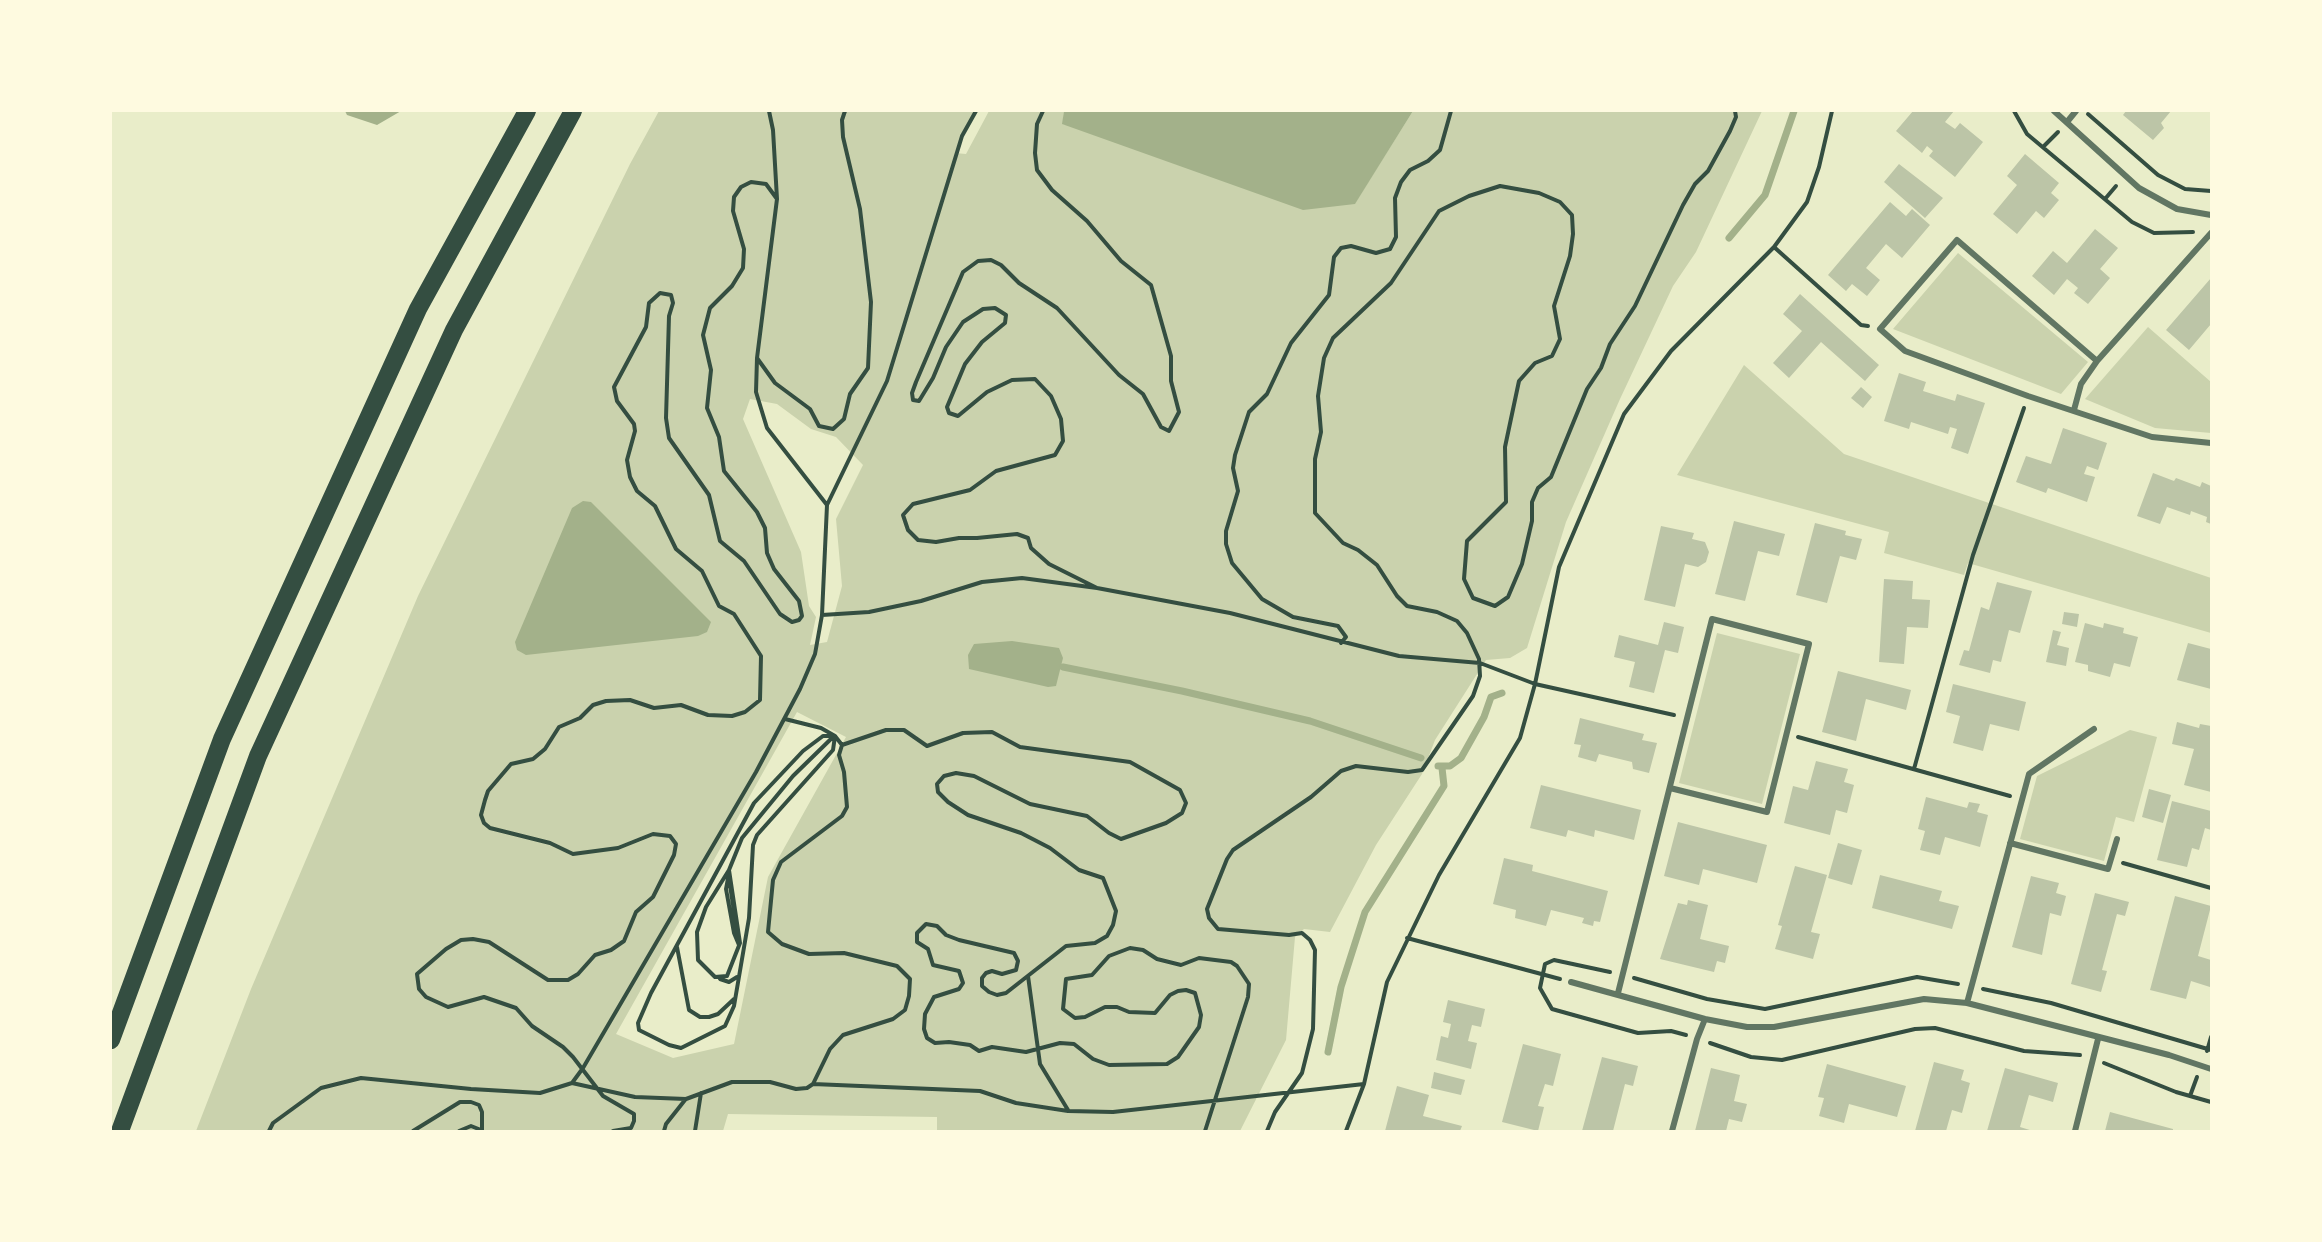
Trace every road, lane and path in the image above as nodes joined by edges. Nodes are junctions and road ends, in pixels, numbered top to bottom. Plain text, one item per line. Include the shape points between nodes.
1 (526, 111) edge
2 (573, 111) edge
3 (769, 111) edge
4 (845, 111) edge
5 (976, 111) edge
6 (1043, 111) edge
7 (1451, 111) edge
8 (1735, 111) edge
9 (1832, 111) edge
10 (2014, 111) edge
11 (2054, 111) edge
12 (2076, 111) edge
13 (2085, 111) edge
14 (2067, 122) junction
15 (2211, 191) edge
16 (777, 199) junction
17 (2211, 215) edge
18 (2211, 234) edge
19 (1774, 247) junction
20 (1880, 329) junction
21 (757, 358) junction
22 (2097, 361) junction
23 (2028, 396) junction
24 (2074, 410) junction
25 (2211, 443) edge
26 (827, 505) junction
27 (1097, 588) junction
28 (822, 615) junction
29 (1341, 643) junction
30 (1480, 663) junction
31 (1535, 684) junction
32 (1687, 718) junction
33 (784, 719) junction
34 (2094, 729) dead end
35 (1787, 734) junction
36 (835, 736) junction
37 (842, 745) junction
38 (1914, 769) junction
39 (1670, 788) junction
40 (2022, 800) junction
41 (2117, 839) dead end
42 (2010, 843) junction
43 (2111, 860) junction
44 (729, 870) junction
45 (2211, 888) edge
46 (1407, 938) junction
47 (677, 945) junction
48 (739, 945) junction
49 (1541, 973) junction
50 (739, 974) junction
51 (1028, 976) junction
52 (715, 977) junction
53 (1571, 982) joint
54 (1618, 993) junction
55 (735, 998) junction
56 (1967, 1003) junction
57 (1705, 1019) junction
58 (1697, 1039) junction
59 (2098, 1039) junction
60 (111, 1040) edge
61 (1037, 1051) junction
62 (2095, 1059) junction
63 (583, 1068) junction
64 (2211, 1070) edge
65 (572, 1083) junction
66 (1364, 1083) junction
67 (813, 1084) junction
68 (598, 1090) junction
69 (1289, 1093) junction
70 (701, 1094) junction
71 (686, 1099) junction
72 (1216, 1100) junction
73 (2211, 1102) edge
74 (1068, 1111) junction
75 (482, 1130) edge
76 (120, 1131) edge
77 (269, 1131) edge
78 (413, 1131) edge
79 (459, 1131) edge
80 (613, 1131) edge
81 (664, 1131) edge
82 (695, 1131) edge
83 (1205, 1131) edge
84 (1267, 1131) edge
85 (1346, 1131) edge
86 (1672, 1131) edge
87 (2075, 1131) edge

1 - 60 highway via 418,309 222,739
2 - 76 highway via 454,330 258,756
3 - 16 path
4 - 21 path via 843,138 860,209 871,302 868,368 850,394 844,419 833,429 819,426 810,409 775,383
5 - 26 path via 962,136 887,381
6 - 27 path via 1037,124 1037,170 1122,261 1151,285 1171,356 1171,381 1179,412 1169,431 1161,427 1143,393 1119,375 1057,308 1019,283 1001,265 991,260 978,261 963,272 916,382 913,400 919,401 963,322 982,309 995,308 1006,315 1005,323 982,342 965,364 947,407 949,413 958,416 987,392 1012,380 1035,379 1051,396 1061,419 1063,441 1055,455 996,471 970,490 913,504 903,515 908,530 918,540 936,542 1017,534 1028,538 1031,548 1048,564
7 - 29 path via 1440,150 1401,182 1395,198 1396,237 1390,249 1376,253 1351,246 1341,248 1334,257 1329,295 1291,343 1267,394 1250,412 1234,455 1238,491 1226,531 1232,562 1262,599 1293,617 1338,626 1346,637
8 - 30 path via 1730,131 1683,205 1635,306 1587,389 1551,477 1538,488 1522,564 1508,597 1495,606 1473,598 1464,579 1467,541 1506,502 1506,447 1519,381 1535,363 1552,356 1560,339 1554,306 1569,256 1572,215 1560,202 1539,193 1500,186 1439,210 1391,283 1332,338 1324,358 1318,396 1321,432 1315,459 1314,513 1343,543 1377,565 1407,606 1457,621 1467,633
9 - 19 path via 1807,202
10 - 18 path via 2027,134 2132,222 2154,233
11 - 14 street
12 - 14 street
13 - 15 path via 2158,175 2185,189
14 - 17 street via 2139,188 2177,208
16 - 21 path
16 - 63 path via 766,184 751,182 734,197 744,249 743,268 710,308 705,321 703,335 711,370 707,408 719,437 724,471 757,512 765,528 767,553 774,569 800,601 802,616 792,622 780,614 744,561 720,542 709,495 669,438 669,316 673,303 671,295 660,293 649,303 646,327 614,387 617,400 634,424 627,460 630,477 637,491 655,506 676,549 702,571 719,606 734,614 761,656 760,700 732,716 708,715 681,705 654,708 630,700 606,701 559,727 545,749 533,759 512,764 488,791 481,815 490,828 550,843 573,854 618,848 653,834 670,836 676,844 674,855 653,897 636,912 624,941 595,955 568,980 548,980 489,942 473,939 461,940 446,949 417,974 418,989 448,1007 484,997 516,1008
18 - 22 street
19 - 20 path via 1861,325
19 - 31 path via 1671,351 1624,414 1558,567
20 - 22 street via 1957,240
20 - 23 street via 1905,351
21 - 26 path via 756,392 767,428
22 - 24 street via 2081,384
23 - 24 street
23 - 38 path via 1973,555
24 - 25 street via 2152,437
26 - 28 path
27 - 28 path via 1022,578 982,582 869,612
27 - 29 path via 1230,614
28 - 33 path via 815,654
29 - 30 path via 1399,656
30 - 31 path
30 - 69 path via 1473,696 1422,770 1356,766 1341,771 1233,850 1227,860 1207,909 1218,929 1302,933 1315,950 1313,1029 1302,1073
31 - 32 path
31 - 46 path via 1520,738 1439,875
32 - 35 street via 1712,620 1809,644
32 - 39 street
33 - 36 path via 810,724
33 - 63 path
34 - 40 street via 2029,774
35 - 38 path
35 - 39 street via 1767,812
36 - 37 path
36 - 44 path via 760,814 742,838
36 - 47 path via 815,740 754,803
36 - 50 path via 833,750 756,835 749,918
37 - 51 path via 886,730 904,730 927,746 963,733 992,732 1020,747 1130,762 1180,790 1186,803 1182,813 1166,823 1121,838 1088,816 1030,804 974,776 956,773 944,776 937,784 938,792 948,802 968,814 1021,833 1079,870 1103,878 1113,898 1116,911 1107,936 1095,943 1066,946
37 - 67 path via 839,755 847,807 842,816 781,862 772,880 768,932 782,944 809,954 844,953 897,966 910,979 909,996 904,1010 893,1019 843,1035 830,1049
38 - 40 path
39 - 54 street
40 - 42 street
41 - 43 street
42 - 43 street via 2108,869
42 - 56 street
43 - 45 path
44 - 48 path
44 - 48 path via 726,889
44 - 52 path via 706,907 698,932 698,960
46 - 49 path
46 - 66 path via 1387,982
47 - 55 path via 689,1010 709,1017
47 - 55 path via 642,1012 639,1030 669,1045 691,1045 725,1026
48 - 52 path via 727,976
49 - 53 path
49 - 58 path via 1540,988 1552,1009 1638,1033 1671,1030
50 - 52 path via 729,982
50 - 55 path
51 - 61 path
51 - 61 path via 1006,993 989,992 982,986 982,978 993,971 1002,974 1016,970 1018,961 1014,953 959,940 937,926 926,924 917,933 917,942 928,949 933,965 959,971 963,983 934,997 925,1014 927,1038 935,1043 970,1045 979,1051 992,1047
53 - 54 street
54 - 57 street
56 - 57 street via 1924,999 1774,1026 1747,1027
56 - 59 street
57 - 58 street
58 - 62 path via 1751,1057 1782,1060 1915,1029 1935,1028 2024,1051 2071,1052
58 - 86 street
59 - 62 street
59 - 64 street via 2169,1055
61 - 72 path via 1060,1043 1074,1044 1093,1059 1109,1065 1167,1064 1178,1057 1198,1026 1202,1015 1195,993 1186,990 1170,995 1155,1013 1105,1007 1075,1018 1063,1009 1066,979 1092,975 1109,956 1130,948 1181,965 1199,958 1231,962 1249,984 1248,997
61 - 74 path via 1040,1064
62 - 73 path via 2175,1092
62 - 87 street
63 - 65 path
63 - 68 path
65 - 68 path
65 - 77 path via 540,1093 361,1078 321,1088 273,1123
66 - 69 path
66 - 85 path
67 - 70 path via 796,1089 770,1082 732,1082
67 - 74 path via 980,1090 1016,1103
68 - 71 path via 635,1097
68 - 80 path via 634,1114 630,1128
69 - 72 path
69 - 84 path
70 - 71 path
70 - 82 path
71 - 81 path
72 - 74 path via 1113,1112
72 - 83 path
75 - 78 path via 479,1105 460,1102
75 - 79 path via 471,1126

